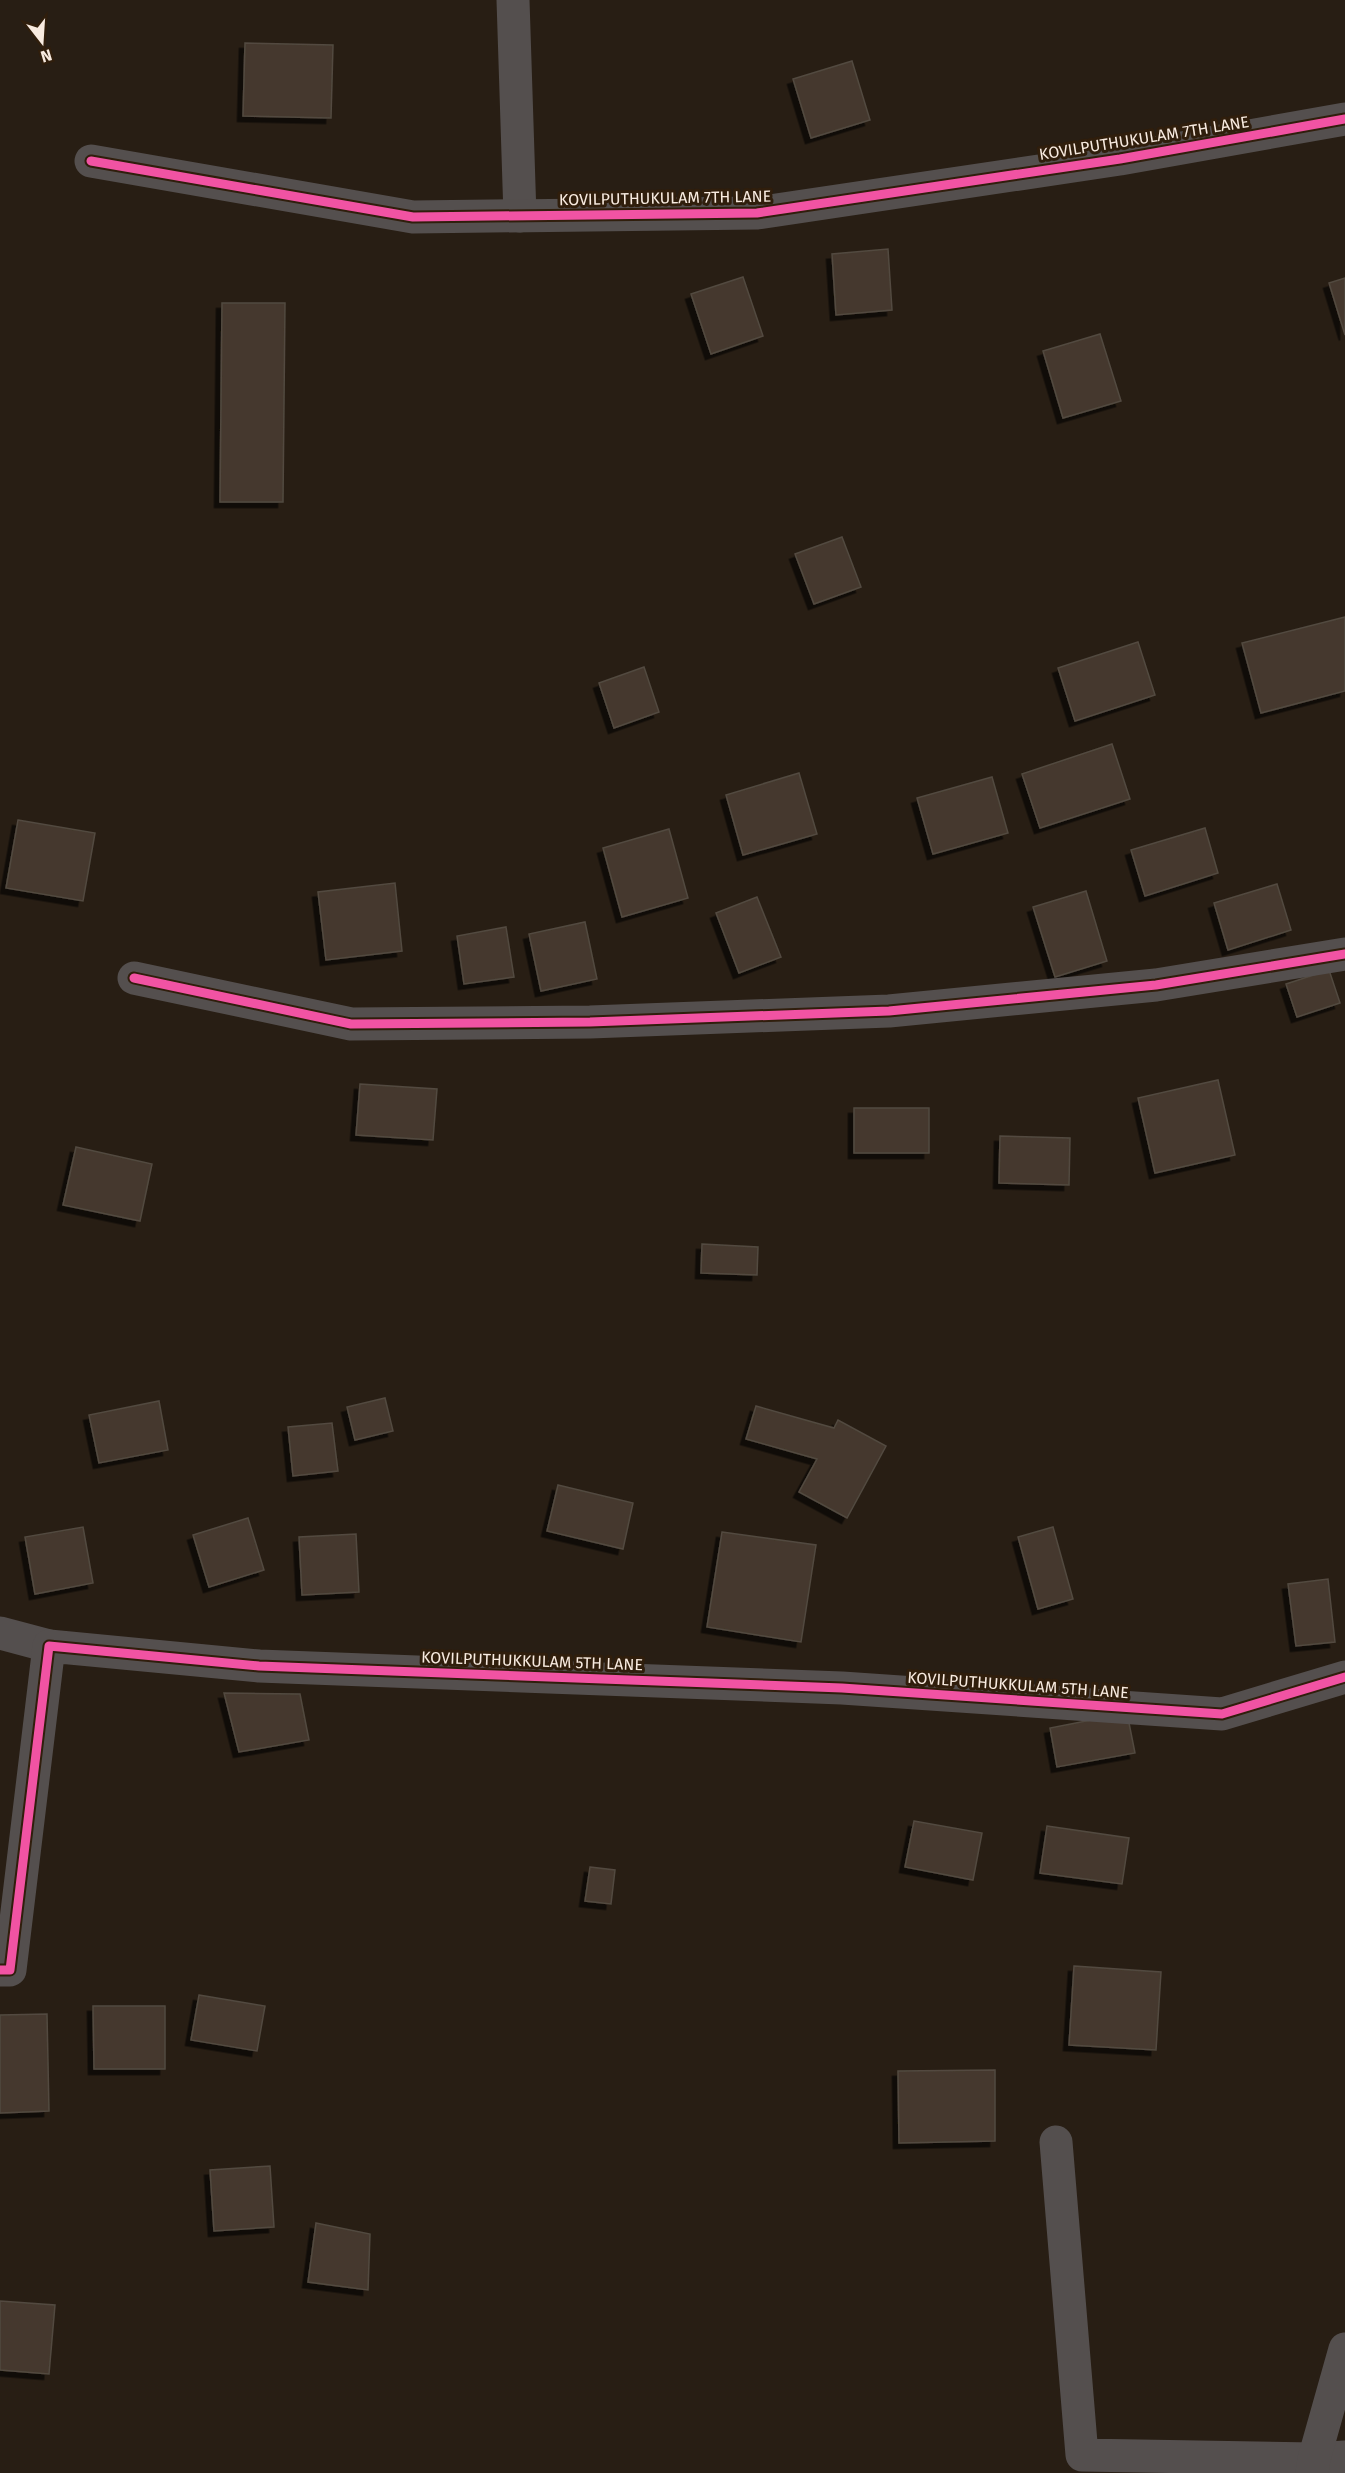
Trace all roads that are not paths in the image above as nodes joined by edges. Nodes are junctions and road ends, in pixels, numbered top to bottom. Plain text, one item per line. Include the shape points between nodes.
1 (513, 0) edge
2 (1345, 119) edge
3 (91, 162) dead end
4 (520, 216) junction
5 (1345, 954) edge
6 (134, 978) dead end
7 (0, 1633) edge
8 (49, 1646) junction
9 (1345, 1677) edge
10 (0, 1970) edge
11 (1056, 2142) dead end
12 (1345, 2349) edge
13 (1324, 2463) edge

1 - 4 street
2 - 4 street, KOVILPUTHUKULAM 7TH LANE via 1120,159 757,213
3 - 4 street, KOVILPUTHUKULAM 7TH LANE via 413,217
5 - 6 street via 1156,985 889,1011 590,1022 351,1024
7 - 8 street, KOVILPUTHUKKULAM 5TH LANE
8 - 9 street, KOVILPUTHUKKULAM 5TH LANE via 259,1666 842,1688 1222,1714
8 - 10 street via 10,1971
11 - 13 street via 1082,2455
12 - 13 street

